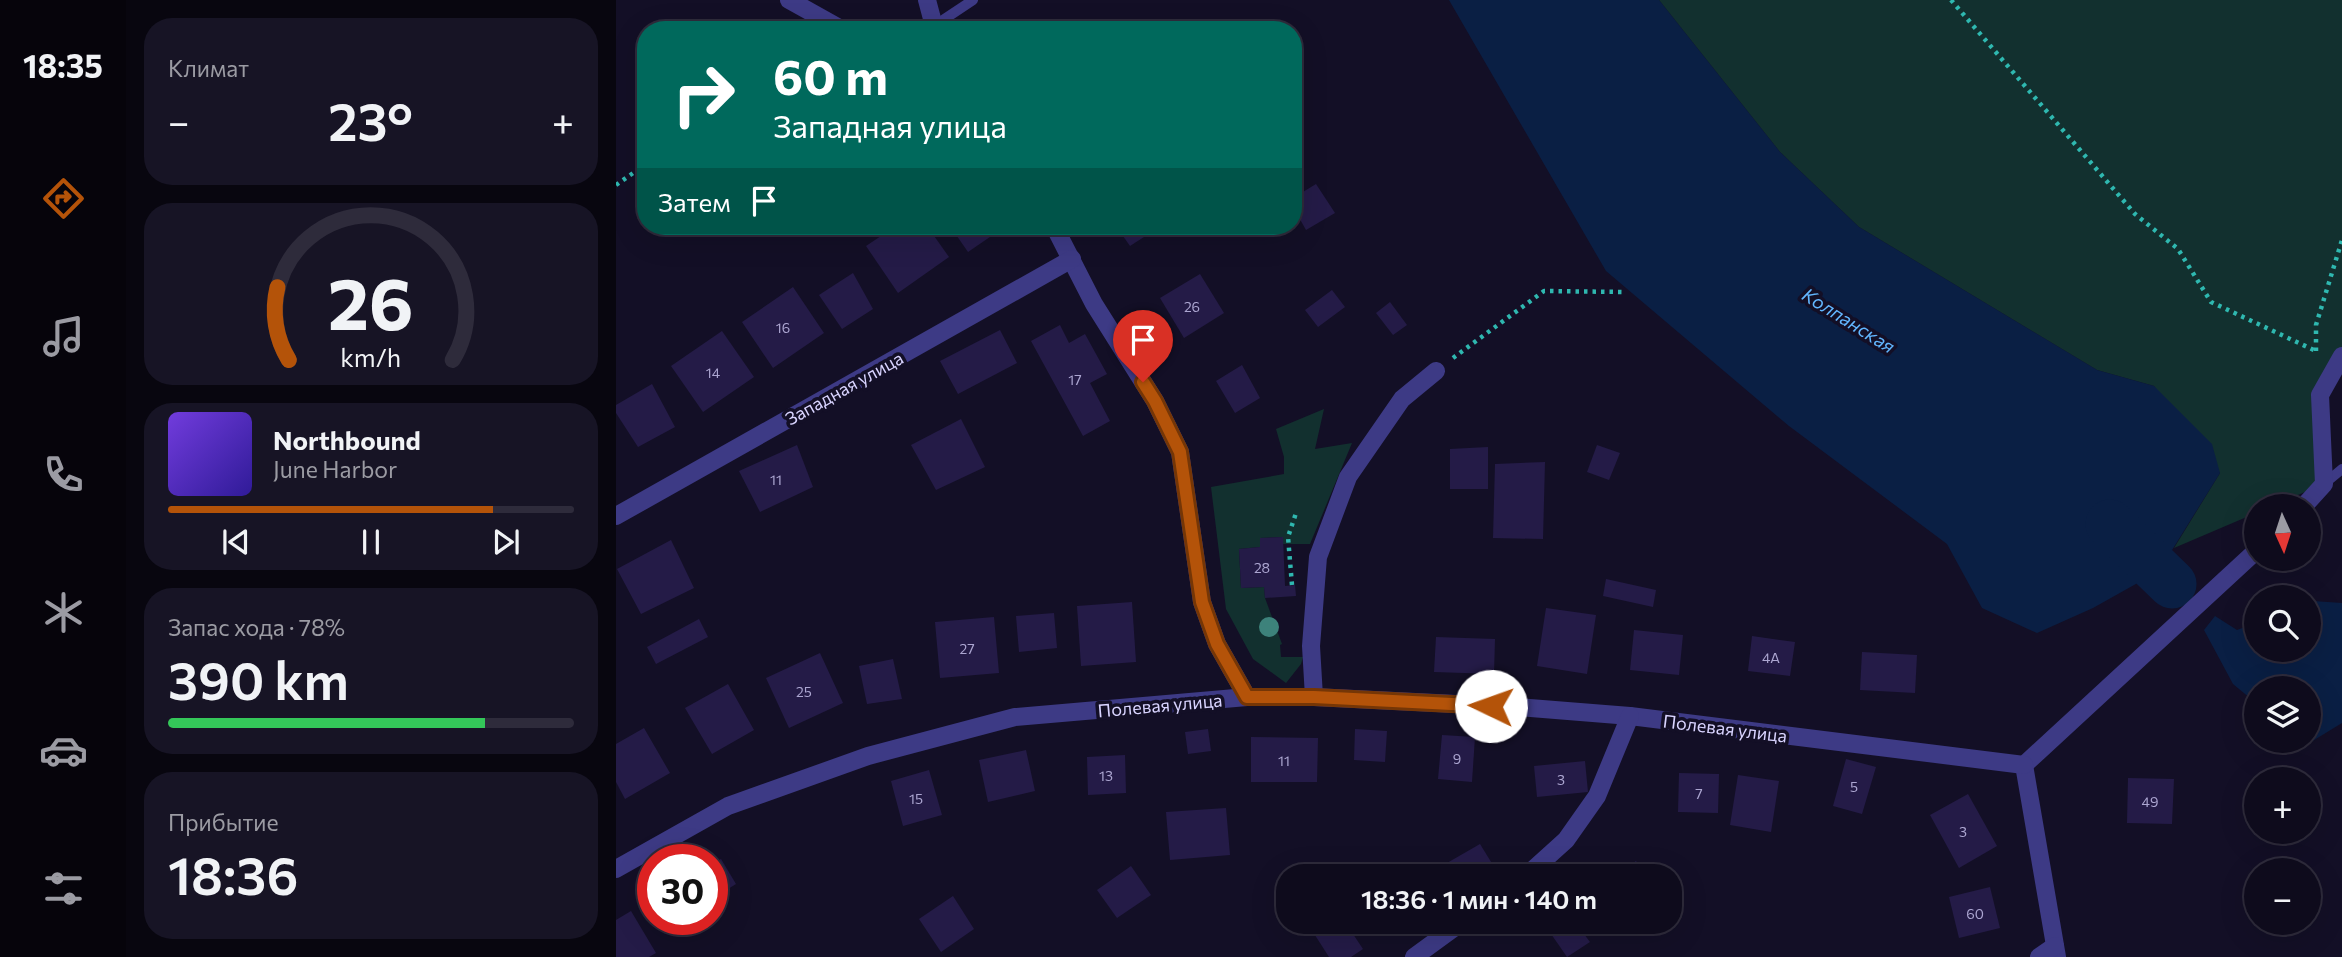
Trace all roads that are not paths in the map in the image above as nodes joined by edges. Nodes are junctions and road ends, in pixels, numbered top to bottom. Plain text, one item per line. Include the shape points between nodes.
1 (789, 0) edge
2 (927, 0) edge
3 (972, 0) edge
4 (827, 21) edge
5 (932, 21) edge
6 (944, 21) edge
7 (1059, 235) edge
8 (1072, 259) junction
9 (2342, 356) edge
10 (1436, 372) road end
11 (2342, 469) edge
12 (2323, 484) junction
13 (2314, 494) edge
14 (616, 516) edge
15 (2244, 562) edge
16 (1247, 697) junction
17 (1314, 697) junction
18 (1630, 716) junction
19 (2024, 765) junction
20 (1539, 864) edge
21 (616, 869) edge
22 (1445, 934) edge
23 (2056, 951) edge
24 (1414, 957) edge
25 (2039, 957) edge

1 - 4 street
2 - 5 street
3 - 6 lane
7 - 8 street
8 - 14 street, Западная улица
8 - 16 street via 1180,452 1202,602 1217,644
9 - 12 street via 2320,395
10 - 17 street via 1402,399 1348,477 1318,557 1307,653
11 - 12 lane
12 - 13 street
15 - 19 street
16 - 17 street, Полевая улица
16 - 21 street, Полевая улица via 1015,718 868,756 728,806
17 - 18 street, Полевая улица
18 - 19 street, Полевая улица
18 - 20 street via 1597,796 1566,840
19 - 23 street
22 - 24 street
23 - 25 street

